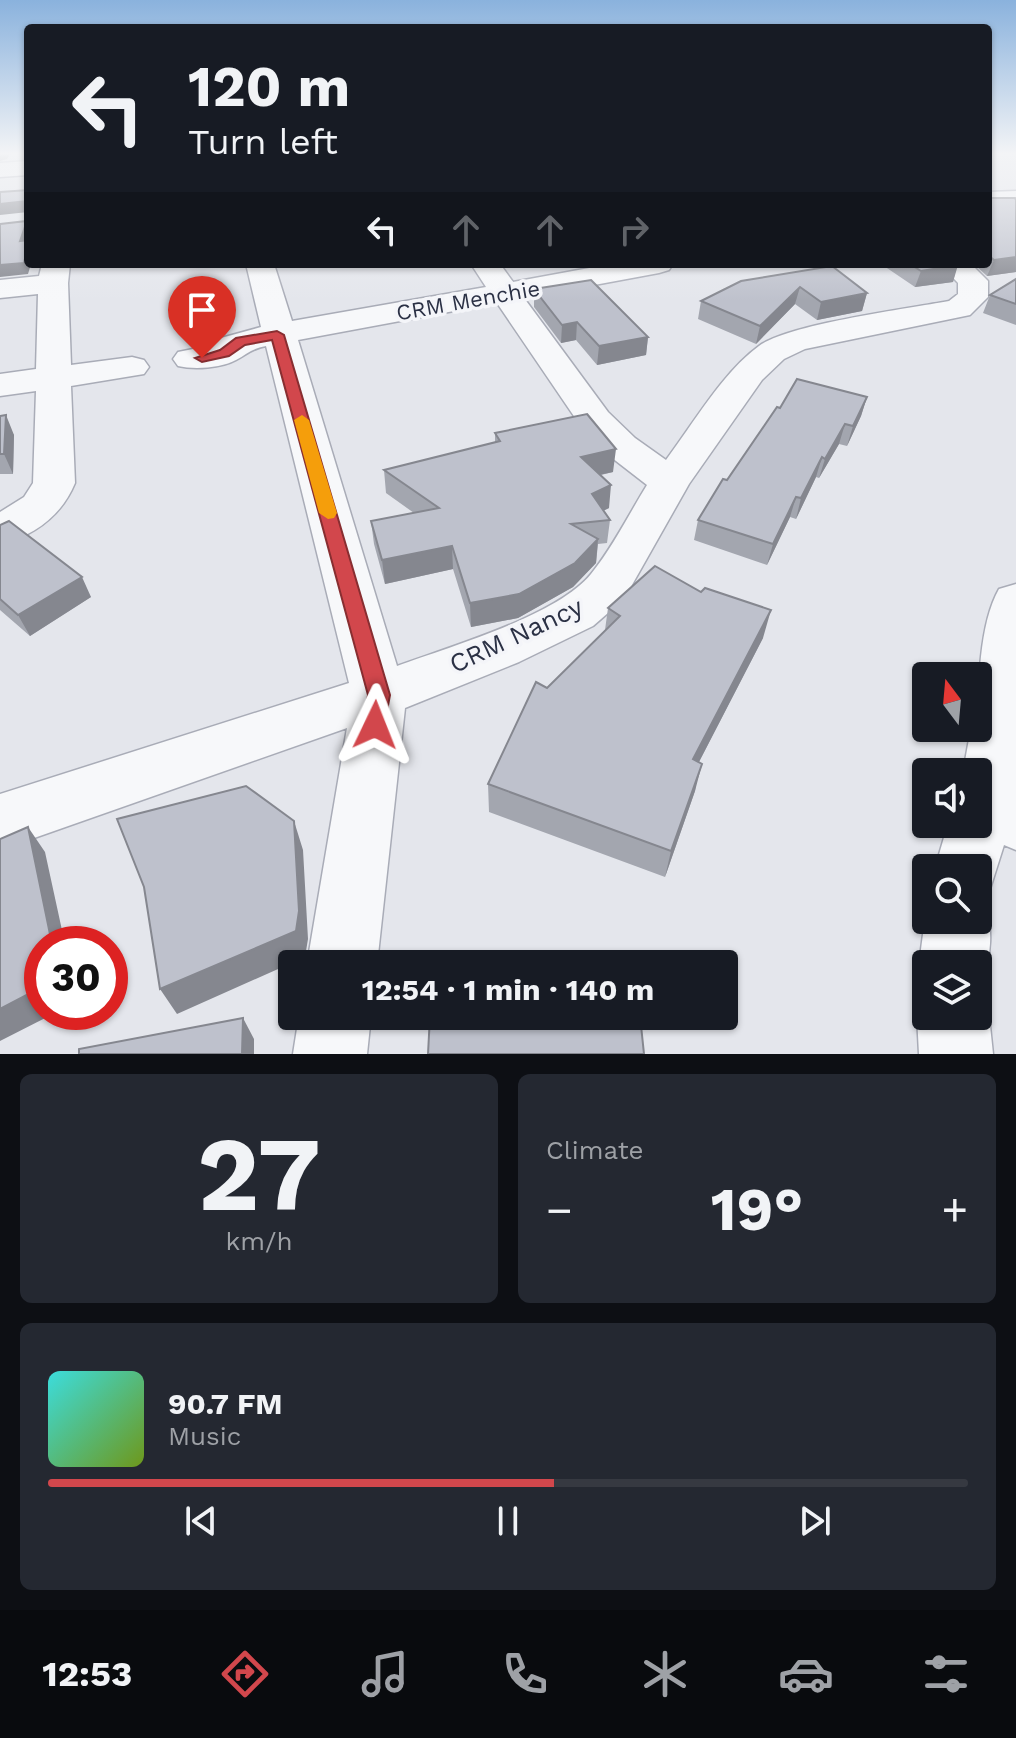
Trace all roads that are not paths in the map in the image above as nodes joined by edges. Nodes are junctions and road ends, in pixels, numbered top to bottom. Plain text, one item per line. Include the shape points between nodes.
1 (261, 268) edge
2 (488, 268) edge
3 (639, 268) edge
4 (958, 268) edge
5 (55, 274) edge
6 (0, 289) edge
7 (507, 294) junction
8 (277, 335) junction
9 (190, 359) dead end
10 (132, 367) dead end
11 (53, 378) junction
12 (0, 385) edge
13 (670, 482) junction
14 (0, 530) edge
15 (1016, 601) edge
16 (379, 695) junction
17 (1004, 798) edge
18 (0, 822) edge
19 (974, 854) edge
20 (344, 950) edge
21 (333, 1030) edge
22 (954, 1030) edge
23 (330, 1054) edge
24 (956, 1054) edge

1 - 8 street
2 - 7 street
3 - 7 street, CRM Menchie
4 - 13 street, CRM Nancy via 973,281 973,297 959,308 795,341 772,352 750,373
5 - 6 street
5 - 11 street
7 - 8 street, CRM Menchie
7 - 13 street via 595,420
8 - 9 street, CRM Menchie
8 - 16 street
10 - 11 street
11 - 12 street
11 - 14 street via 54,483 38,509
13 - 16 street, CRM Nancy via 607,587 576,613
15 - 17 street
16 - 18 street, CRM Nancy
16 - 20 street
17 - 19 street
21 - 23 street
22 - 24 street

